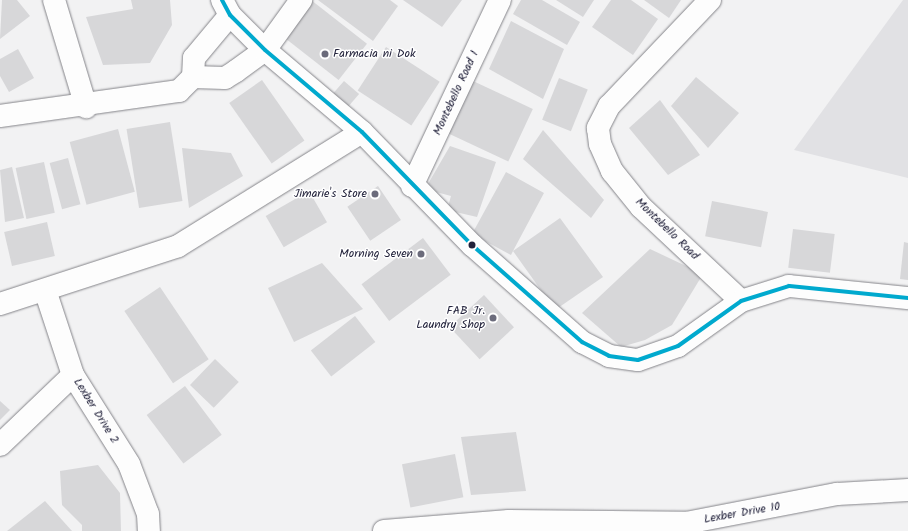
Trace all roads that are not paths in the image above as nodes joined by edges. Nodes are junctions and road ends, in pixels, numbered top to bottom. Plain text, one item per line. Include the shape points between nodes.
1 (54, 0) edge
2 (301, 0) edge
3 (500, 0) edge
4 (710, 0) edge
5 (226, 8) edge
6 (265, 50) junction
7 (193, 77) junction
8 (86, 107) junction
9 (0, 116) edge
10 (362, 132) junction
11 (412, 186) junction
12 (45, 290) junction
13 (908, 298) edge
14 (741, 301) junction
15 (0, 304) edge
16 (73, 375) junction
17 (0, 445) edge
18 (908, 490) edge
19 (531, 526) edge
20 (686, 527) edge
21 (149, 531) edge
22 (384, 531) edge

1 - 8 street
2 - 6 street
3 - 11 street, Montebello Road 1
4 - 14 street, Montebello Road via 609,106 598,128 600,144 612,171 641,207
5 - 6 street
5 - 7 street via 194,58
6 - 7 street via 225,78
6 - 10 street
7 - 8 street via 179,91
8 - 9 street
10 - 11 street
10 - 12 street via 178,246
11 - 14 street via 544,310 582,342 609,356 638,360 678,346
12 - 15 street
12 - 16 street, Lexber Drive 2
13 - 14 street via 789,286
16 - 17 street
16 - 21 street, Lexber Drive 2 via 129,464 148,514
18 - 20 street, Lexber Drive 10 via 837,494
19 - 20 street, Lexber Drive 10
19 - 22 street, Lexber Drive 10

